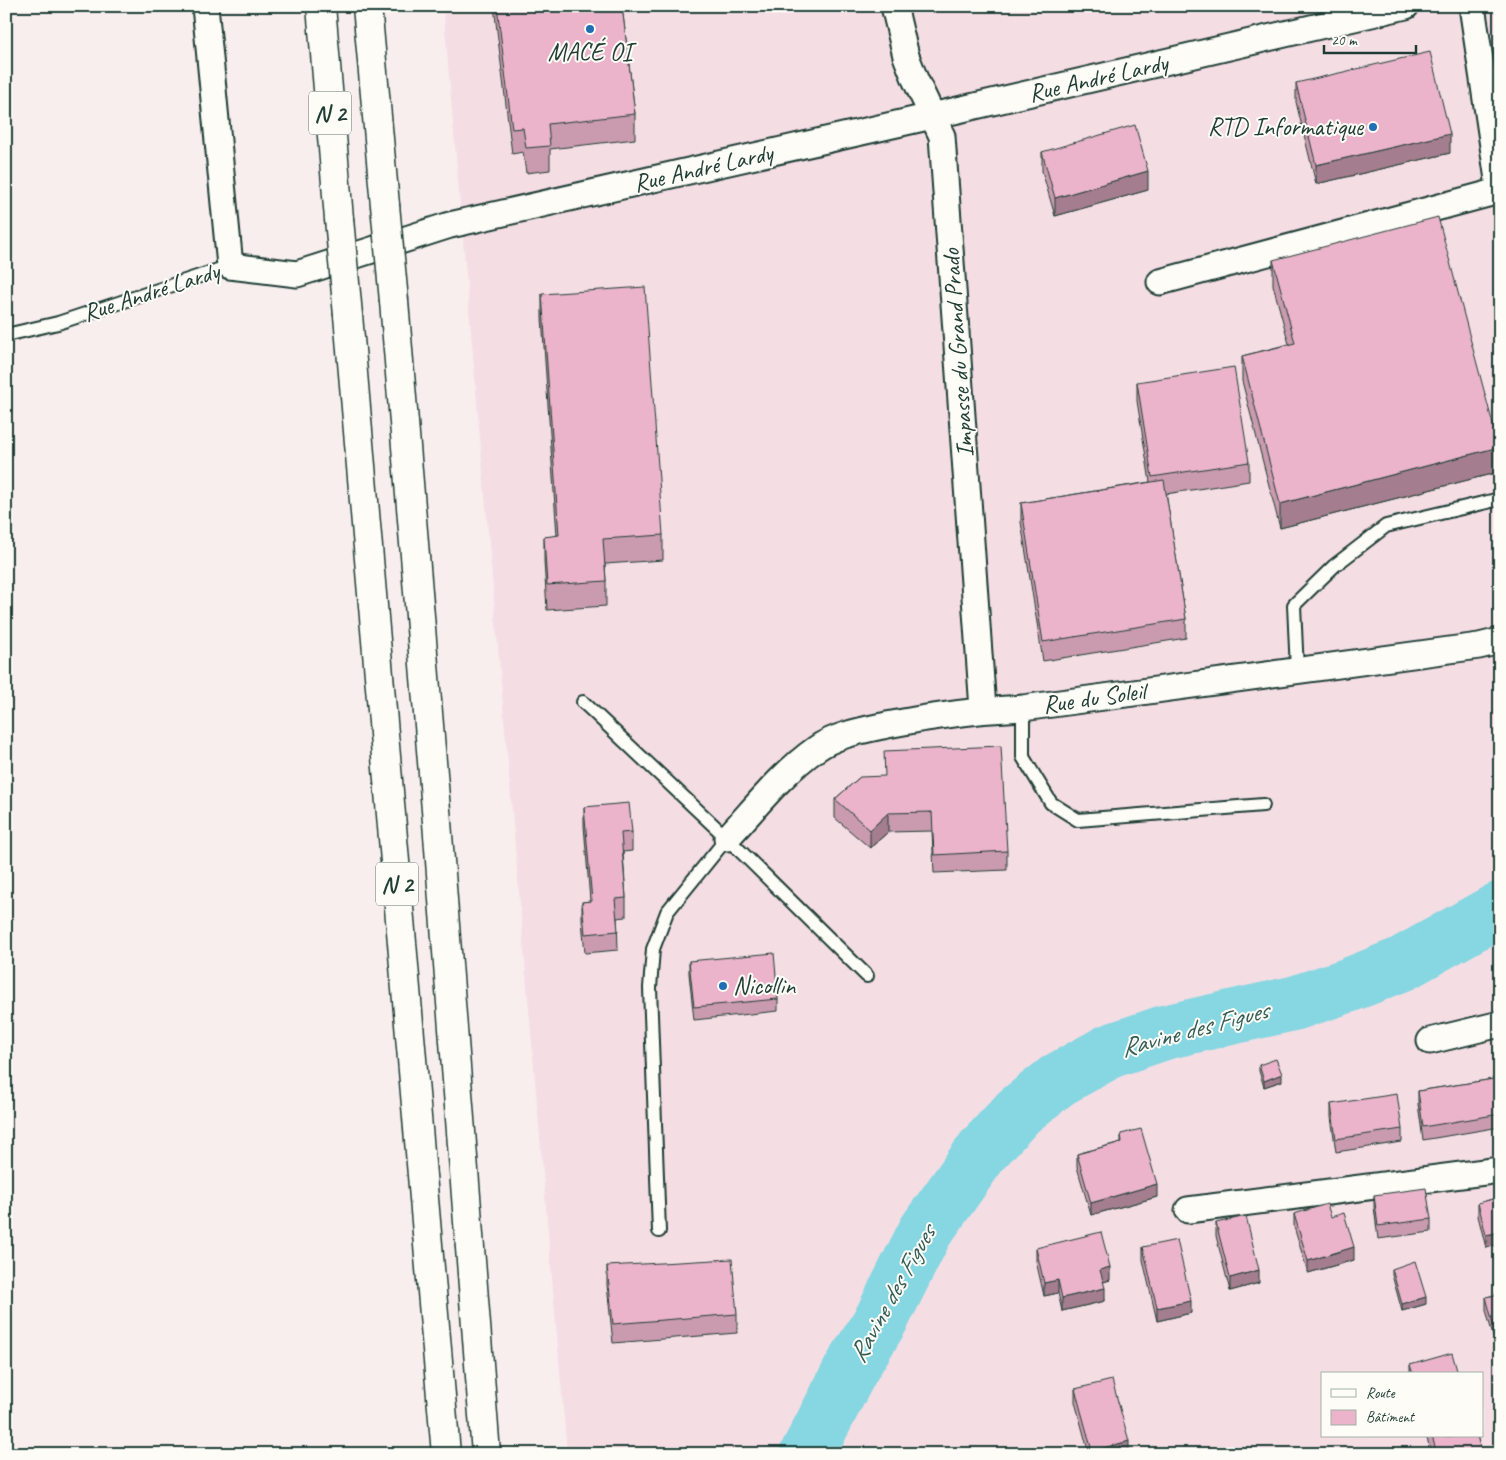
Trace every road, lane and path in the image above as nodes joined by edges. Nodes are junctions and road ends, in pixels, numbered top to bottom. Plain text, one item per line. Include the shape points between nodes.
1 (205, 6) edge
2 (321, 6) edge
3 (366, 6) edge
4 (894, 6) edge
5 (1406, 6) edge
6 (1472, 6) edge
7 (932, 116) junction
8 (1500, 192) edge
9 (230, 266) junction
10 (1160, 282) dead end
11 (6, 335) edge
12 (1500, 499) edge
13 (1500, 641) edge
14 (1297, 671) junction
15 (582, 702) dead end
16 (1023, 708) junction
17 (983, 710) junction
18 (1263, 805) dead end
19 (727, 838) junction
20 (867, 976) dead end
21 (1500, 1024) edge
22 (1430, 1041) dead end
23 (1500, 1170) edge
24 (1188, 1210) dead end
25 (659, 1232) dead end
26 (446, 1454) edge
27 (486, 1454) edge

1 - 9 street
2 - 26 highway, N 2, bridge
3 - 27 highway, N 2, bridge via 394,301
4 - 7 street, Impasse du Grand Prado via 906,56
5 - 7 street, Rue André Lardy
6 - 8 street
7 - 9 street, Rue André Lardy via 450,225 296,274
7 - 17 street, Impasse du Grand Prado via 942,136
8 - 10 street
9 - 11 lane, Rue André Lardy via 58,323
12 - 14 lane via 1386,526 1334,566 1294,605
13 - 14 street, Rue du Soleil
14 - 16 street, Rue du Soleil
15 - 19 lane
16 - 17 street, Rue du Soleil
16 - 18 lane via 1023,757 1051,803 1078,820
17 - 19 street, Rue du Soleil via 851,733 817,748 786,775
19 - 20 lane
19 - 25 lane via 667,912 653,948 650,988
21 - 22 street
23 - 24 street

